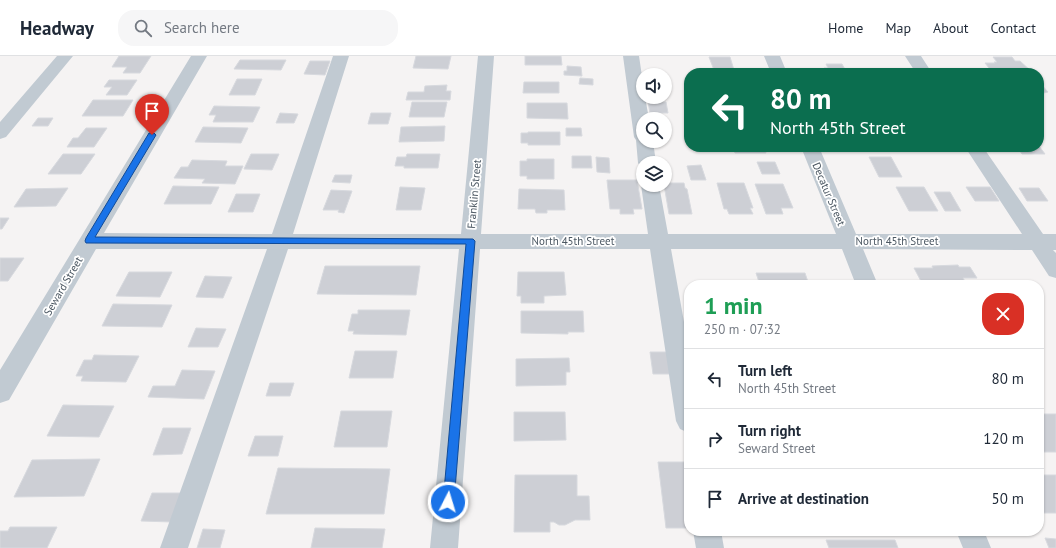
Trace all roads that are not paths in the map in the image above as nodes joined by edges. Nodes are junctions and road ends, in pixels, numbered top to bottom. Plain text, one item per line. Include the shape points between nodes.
1 (65, 56) edge
2 (199, 56) edge
3 (342, 56) edge
4 (486, 56) edge
5 (631, 56) edge
6 (772, 56) edge
7 (913, 56) edge
8 (777, 68) edge
9 (921, 68) edge
10 (639, 112) edge
11 (0, 134) edge
12 (812, 152) edge
13 (978, 152) edge
14 (651, 192) edge
15 (89, 241) junction
16 (280, 241) junction
17 (470, 241) junction
18 (659, 241) junction
19 (849, 241) junction
20 (1047, 242) edge
21 (1056, 270) edge
22 (865, 280) edge
23 (684, 391) edge
24 (0, 392) edge
25 (708, 536) edge
26 (972, 536) edge
27 (174, 548) edge
28 (444, 548) edge
29 (710, 548) edge
30 (977, 548) edge

1 - 11 street
2 - 15 street, Seward Street
3 - 16 street
4 - 17 street, Franklin Street
5 - 10 street
6 - 8 street
7 - 9 street
12 - 19 street, Decatur Street
13 - 20 street
14 - 18 street
15 - 16 street, North 45th Street
15 - 24 street, Seward Street
16 - 17 street, North 45th Street
16 - 27 street
17 - 18 street, North 45th Street
17 - 28 street, Franklin Street
18 - 19 street, North 45th Street
18 - 23 street
19 - 20 street, North 45th Street
19 - 22 street, Decatur Street
20 - 21 street
25 - 29 street
26 - 30 street

